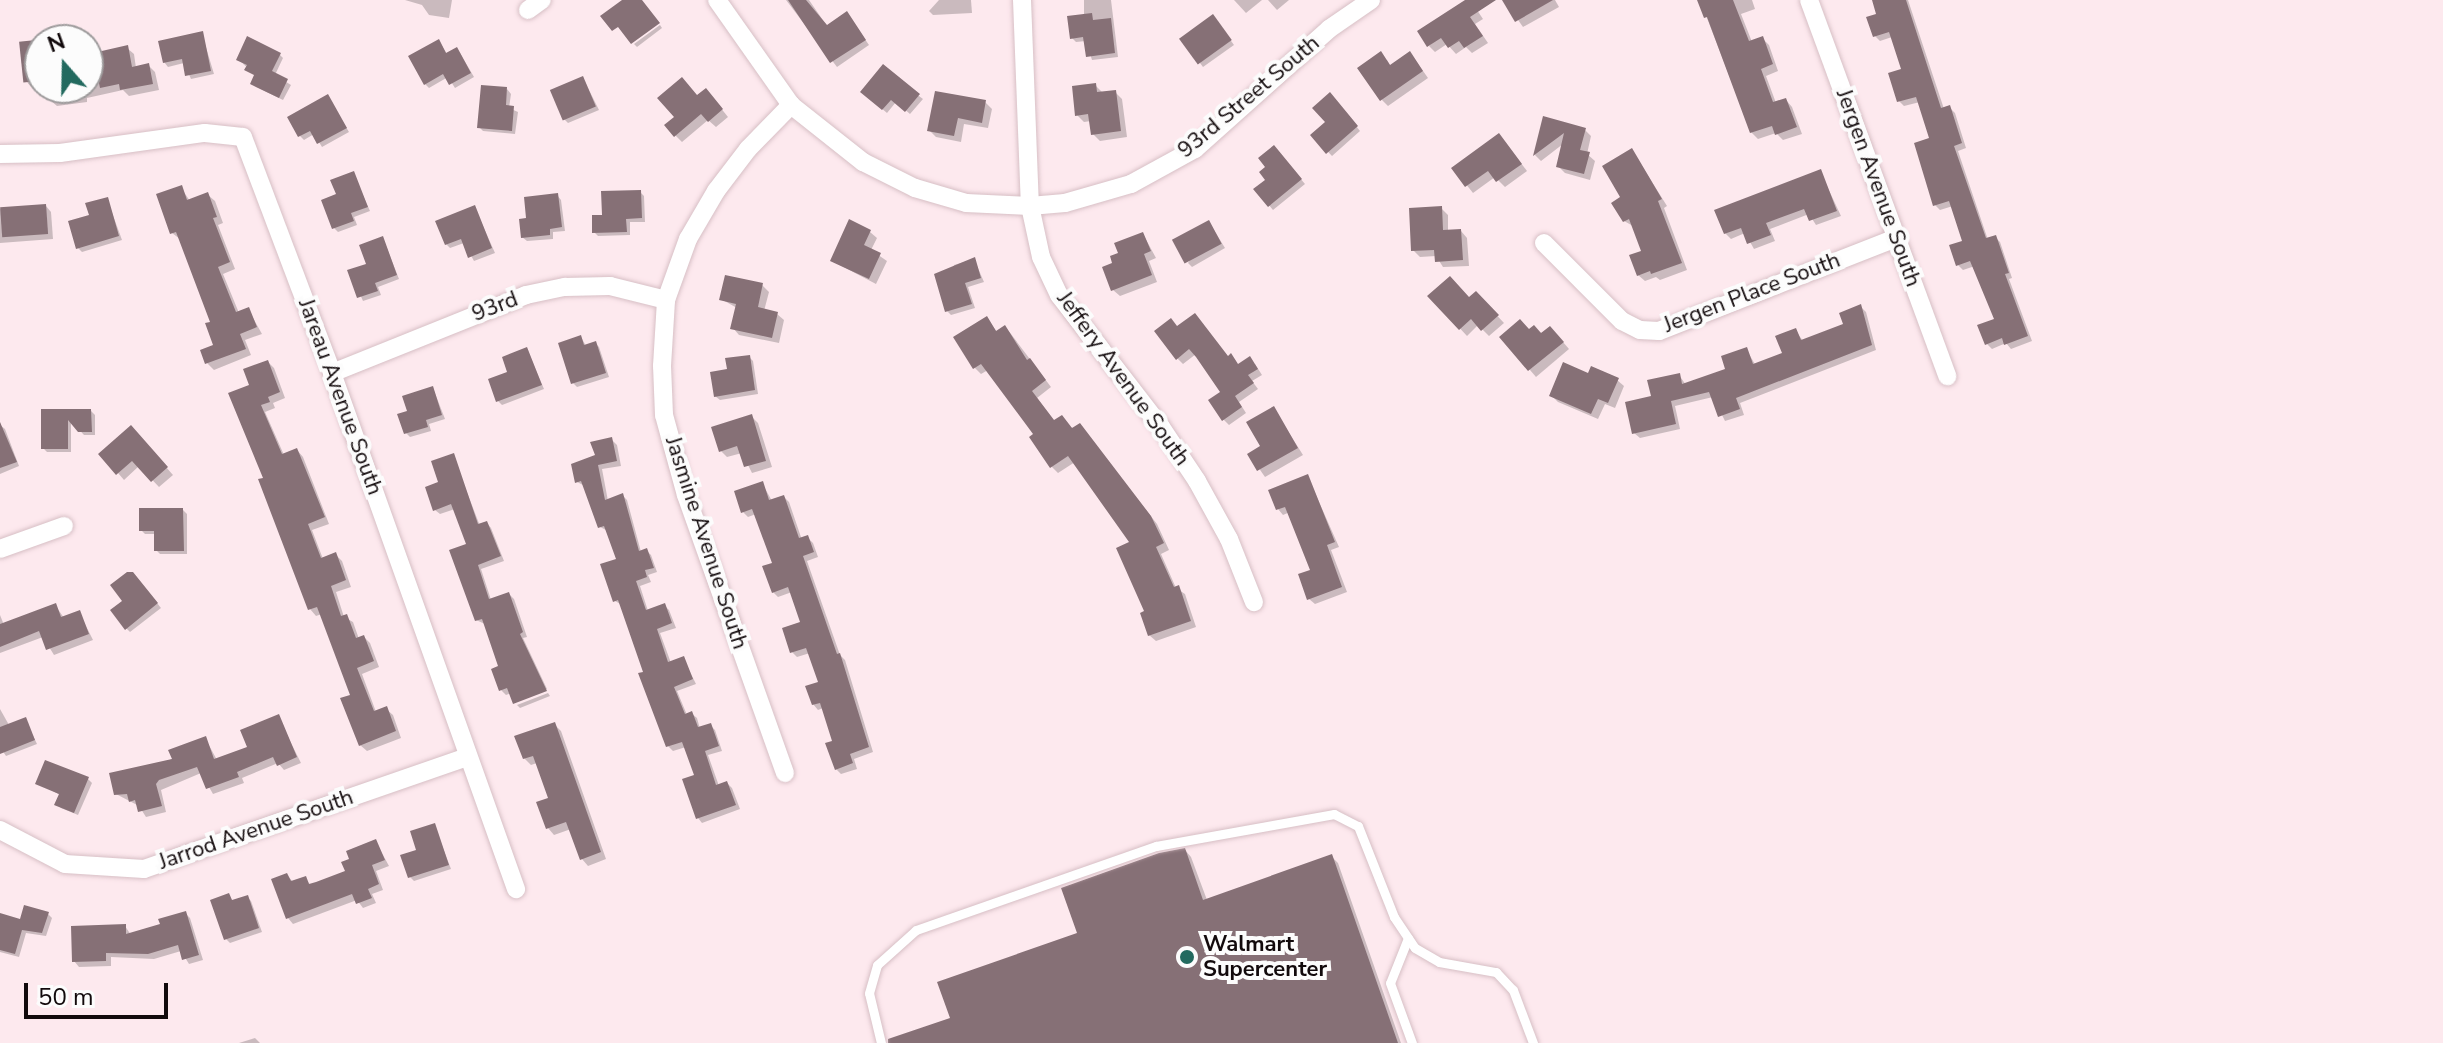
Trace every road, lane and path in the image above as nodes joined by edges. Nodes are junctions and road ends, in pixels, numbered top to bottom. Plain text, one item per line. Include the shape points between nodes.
1 (717, 0) edge
2 (1022, 0) edge
3 (1371, 0) edge
4 (1809, 0) edge
5 (791, 105) junction
6 (0, 154) edge
7 (1030, 206) junction
8 (1896, 238) junction
9 (1544, 243) dead end
10 (666, 300) junction
11 (332, 373) junction
12 (1947, 376) dead end
13 (64, 526) dead end
14 (0, 549) edge
15 (1254, 602) dead end
16 (467, 757) junction
17 (785, 773) dead end
18 (0, 830) edge
19 (516, 889) dead end
20 (1408, 938) junction
21 (881, 1043) edge
22 (1412, 1043) edge
23 (1533, 1043) edge

1 - 5 street
2 - 7 street, Jeffery Avenue South
3 - 7 street, 93rd Street South via 1329,29 1195,149 1131,184 1065,203
4 - 8 street, Jergen Avenue South
5 - 7 street via 863,162 915,188 966,203
5 - 10 street, Jasmine Avenue South via 716,191 688,239
6 - 11 street, Jareau Avenue South via 60,153 205,133 243,137
7 - 15 street, Jeffery Avenue South via 1041,257 1059,295 1197,481 1229,539
8 - 9 street, Jergen Place South via 1659,331 1622,321
8 - 12 street, Jergen Avenue South
10 - 11 street, 93rd via 610,286 539,292
10 - 17 street, Jasmine Avenue South via 664,415 686,495
11 - 16 street, Jareau Avenue South
13 - 14 street
16 - 18 street, Jarrod Avenue South via 144,869 65,864
16 - 19 street, Jareau Avenue South
20 - 21 lane via 1394,917 1358,826 1334,814 1270,823 1156,846 916,930 877,965 869,993
20 - 22 lane via 1390,983
20 - 23 lane via 1439,962 1496,972 1513,990

